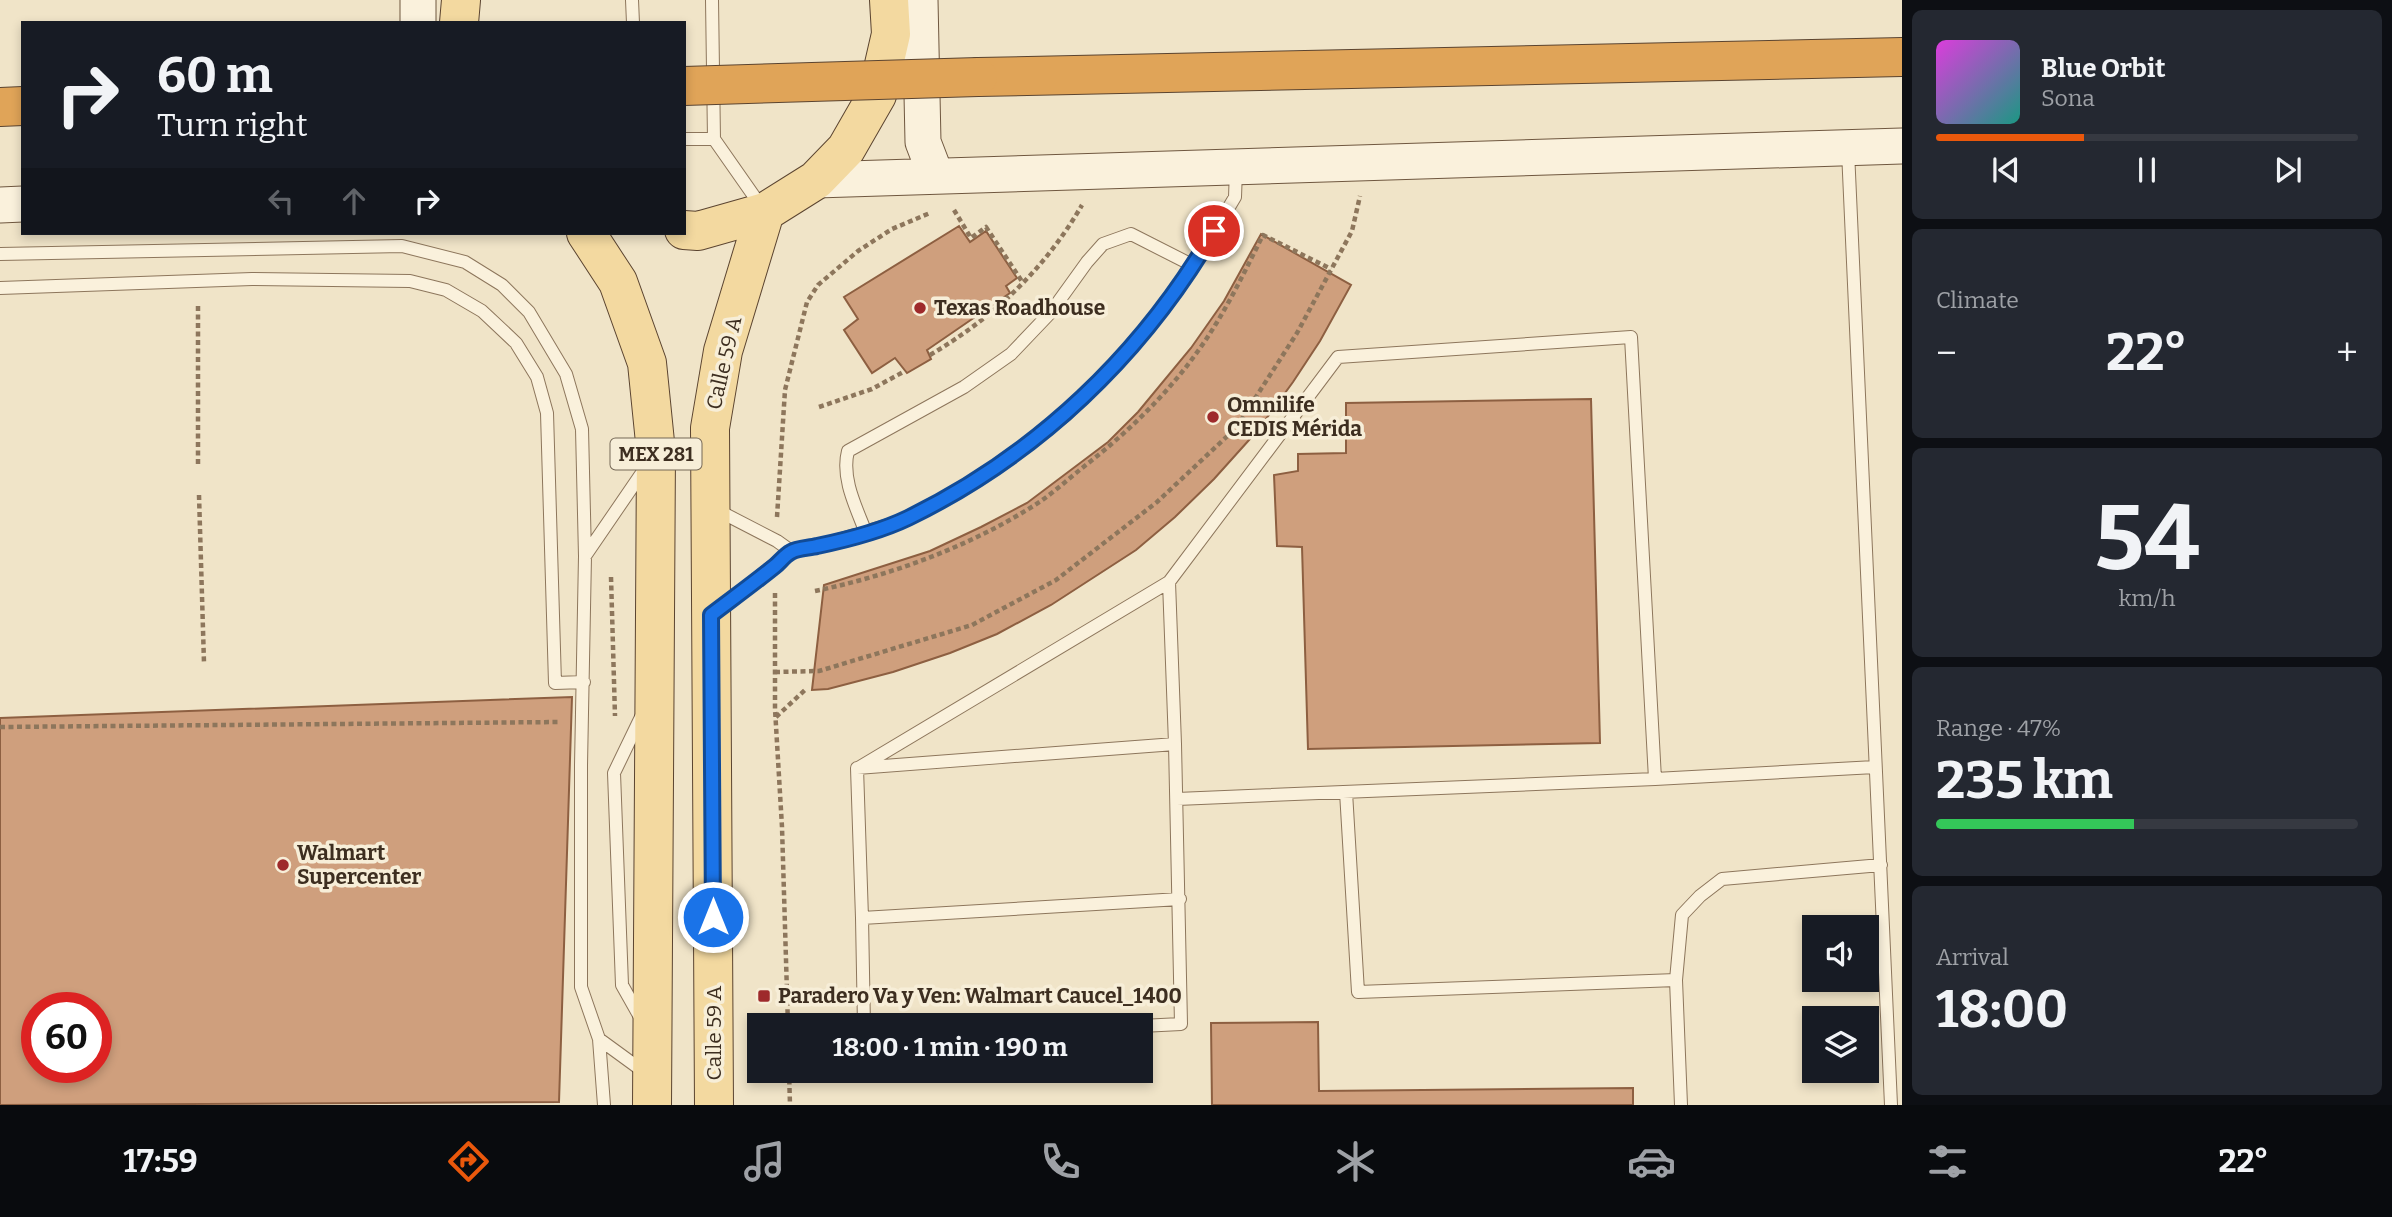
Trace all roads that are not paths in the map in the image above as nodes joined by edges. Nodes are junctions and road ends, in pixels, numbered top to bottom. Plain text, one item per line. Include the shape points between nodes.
1 (418, 0) edge
2 (461, 0) edge
3 (632, 0) edge
4 (712, 0) edge
5 (889, 0) edge
6 (920, 0) edge
7 (418, 21) edge
8 (459, 21) edge
9 (633, 21) edge
10 (1902, 57) edge
11 (686, 86) edge
12 (21, 106) edge
13 (0, 107) edge
14 (686, 139) edge
15 (714, 139) junction
16 (1902, 146) edge
17 (1848, 148) junction
18 (1236, 167) junction
19 (816, 180) junction
20 (947, 197) junction
21 (21, 204) edge
22 (0, 205) edge
23 (765, 212) junction
24 (686, 230) edge
25 (587, 235) edge
26 (0, 254) edge
27 (1194, 266) junction
28 (0, 288) edge
29 (656, 452) junction
30 (710, 506) junction
31 (866, 533) junction
32 (791, 551) junction
33 (585, 556) junction
34 (1168, 582) junction
35 (711, 615) junction
36 (584, 682) junction
37 (1175, 744) junction
38 (1875, 767) junction
39 (858, 768) junction
40 (1655, 779) junction
41 (1346, 792) junction
42 (1177, 799) junction
43 (1881, 865) junction
44 (1180, 899) junction
45 (862, 918) junction
46 (1676, 980) junction
47 (864, 1013) edge
48 (1153, 1025) edge
49 (599, 1039) junction
50 (653, 1092) edge
51 (604, 1105) edge
52 (714, 1105) edge
53 (1681, 1105) edge
54 (1891, 1105) edge

1 - 7 main road
2 - 8 main road
3 - 9 lane
4 - 15 lane
5 - 19 main road via 891,34 877,95 846,149
6 - 20 main road via 923,142
10 - 11 highway, bridge
12 - 13 highway
14 - 15 lane
15 - 23 lane
16 - 17 main road
17 - 18 main road
17 - 38 lane
18 - 20 main road
18 - 27 lane via 1235,197
19 - 20 main road
19 - 23 main road
21 - 22 main road
23 - 24 main road via 698,231
23 - 30 main road, Calle 59 A / MEX 281 via 723,351 710,428
25 - 29 main road, MEX 281 via 618,282 647,363
26 - 33 lane via 402,246 465,262 502,285 529,312 566,374 582,429
27 - 31 lane via 1121,358 1066,415 960,491 905,520
27 - 31 lane via 1131,234 1103,244 1012,354 964,387 848,451 849,485
28 - 36 lane via 252,279 410,281 446,290 482,312 516,342 537,377 547,412 555,683
29 - 33 lane
29 - 50 main road, MEX 281
30 - 32 lane
30 - 35 main road, Calle 59 A / MEX 281
31 - 32 lane
32 - 35 lane
33 - 36 lane
34 - 37 lane
34 - 39 lane
34 - 40 lane via 1338,357 1631,337
35 - 52 main road, Calle 59 A / MEX 281
36 - 49 lane via 581,987
37 - 39 lane
37 - 42 lane
38 - 40 lane
38 - 43 lane
39 - 45 lane
40 - 41 lane
41 - 42 lane
41 - 46 lane via 1358,992
42 - 44 lane
43 - 46 lane via 1722,879 1682,915
43 - 54 lane
44 - 45 lane
44 - 48 lane via 1181,1024
45 - 47 lane
46 - 53 lane
49 - 50 lane
49 - 51 lane

